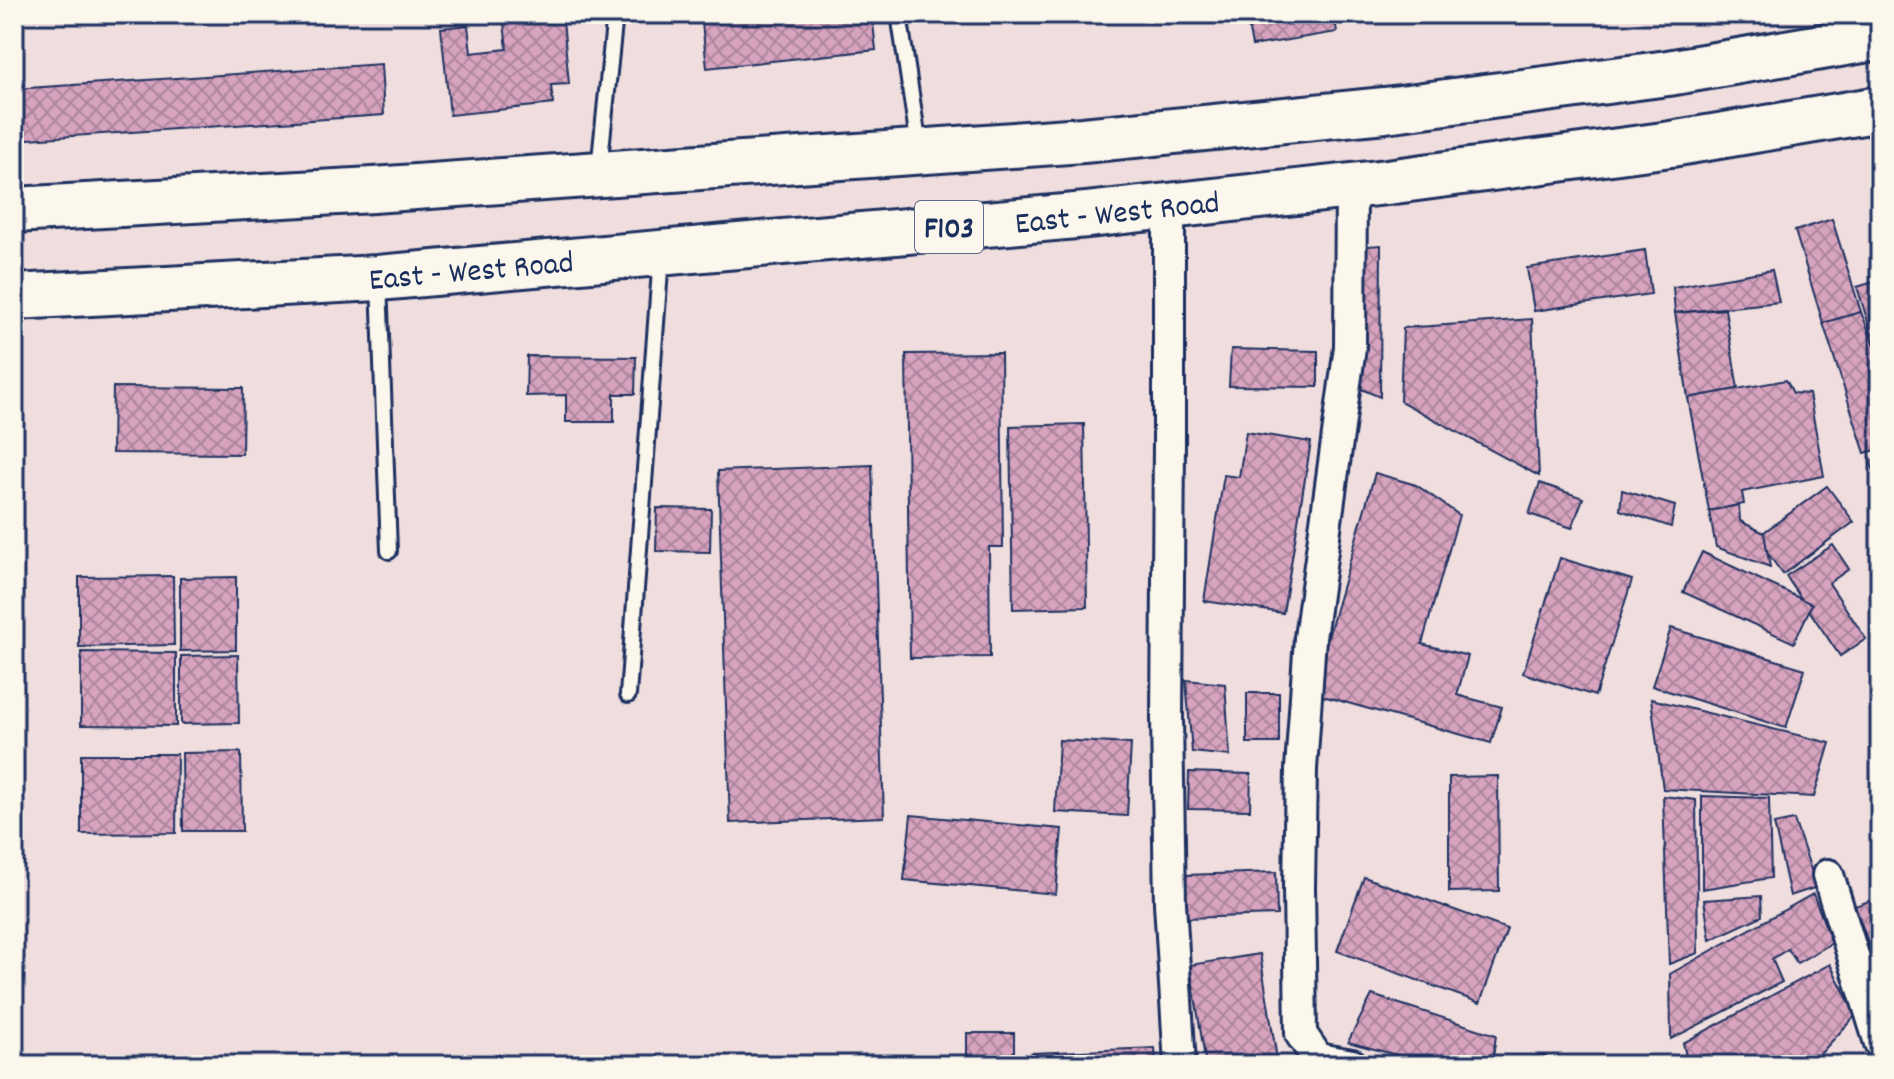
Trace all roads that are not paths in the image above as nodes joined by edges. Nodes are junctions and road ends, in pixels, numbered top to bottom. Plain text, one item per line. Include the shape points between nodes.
1 (615, 14) edge
2 (899, 14) edge
3 (1880, 37) edge
4 (1880, 109) edge
5 (920, 151) junction
6 (599, 174) junction
7 (1351, 186) junction
8 (1169, 206) junction
9 (14, 210) edge
10 (661, 252) junction
11 (378, 278) junction
12 (14, 297) edge
13 (389, 551) dead end
14 (628, 695) dead end
15 (1828, 875) dead end
16 (1880, 1043) edge
17 (1180, 1065) edge
18 (1352, 1065) edge

1 - 6 lane
2 - 5 lane
3 - 5 main road via 1668,73 1373,112
4 - 7 main road, East - West Road / F103 via 1671,144
5 - 6 main road
6 - 9 main road
7 - 8 main road, East - West Road / F103
7 - 18 street via 1350,347 1310,638 1299,887 1301,1034 1318,1059
8 - 10 main road, East - West Road / F103
8 - 17 street via 1167,719
10 - 11 main road, East - West Road / F103
10 - 14 lane
11 - 12 main road, East - West Road / F103
11 - 13 lane
15 - 16 street

